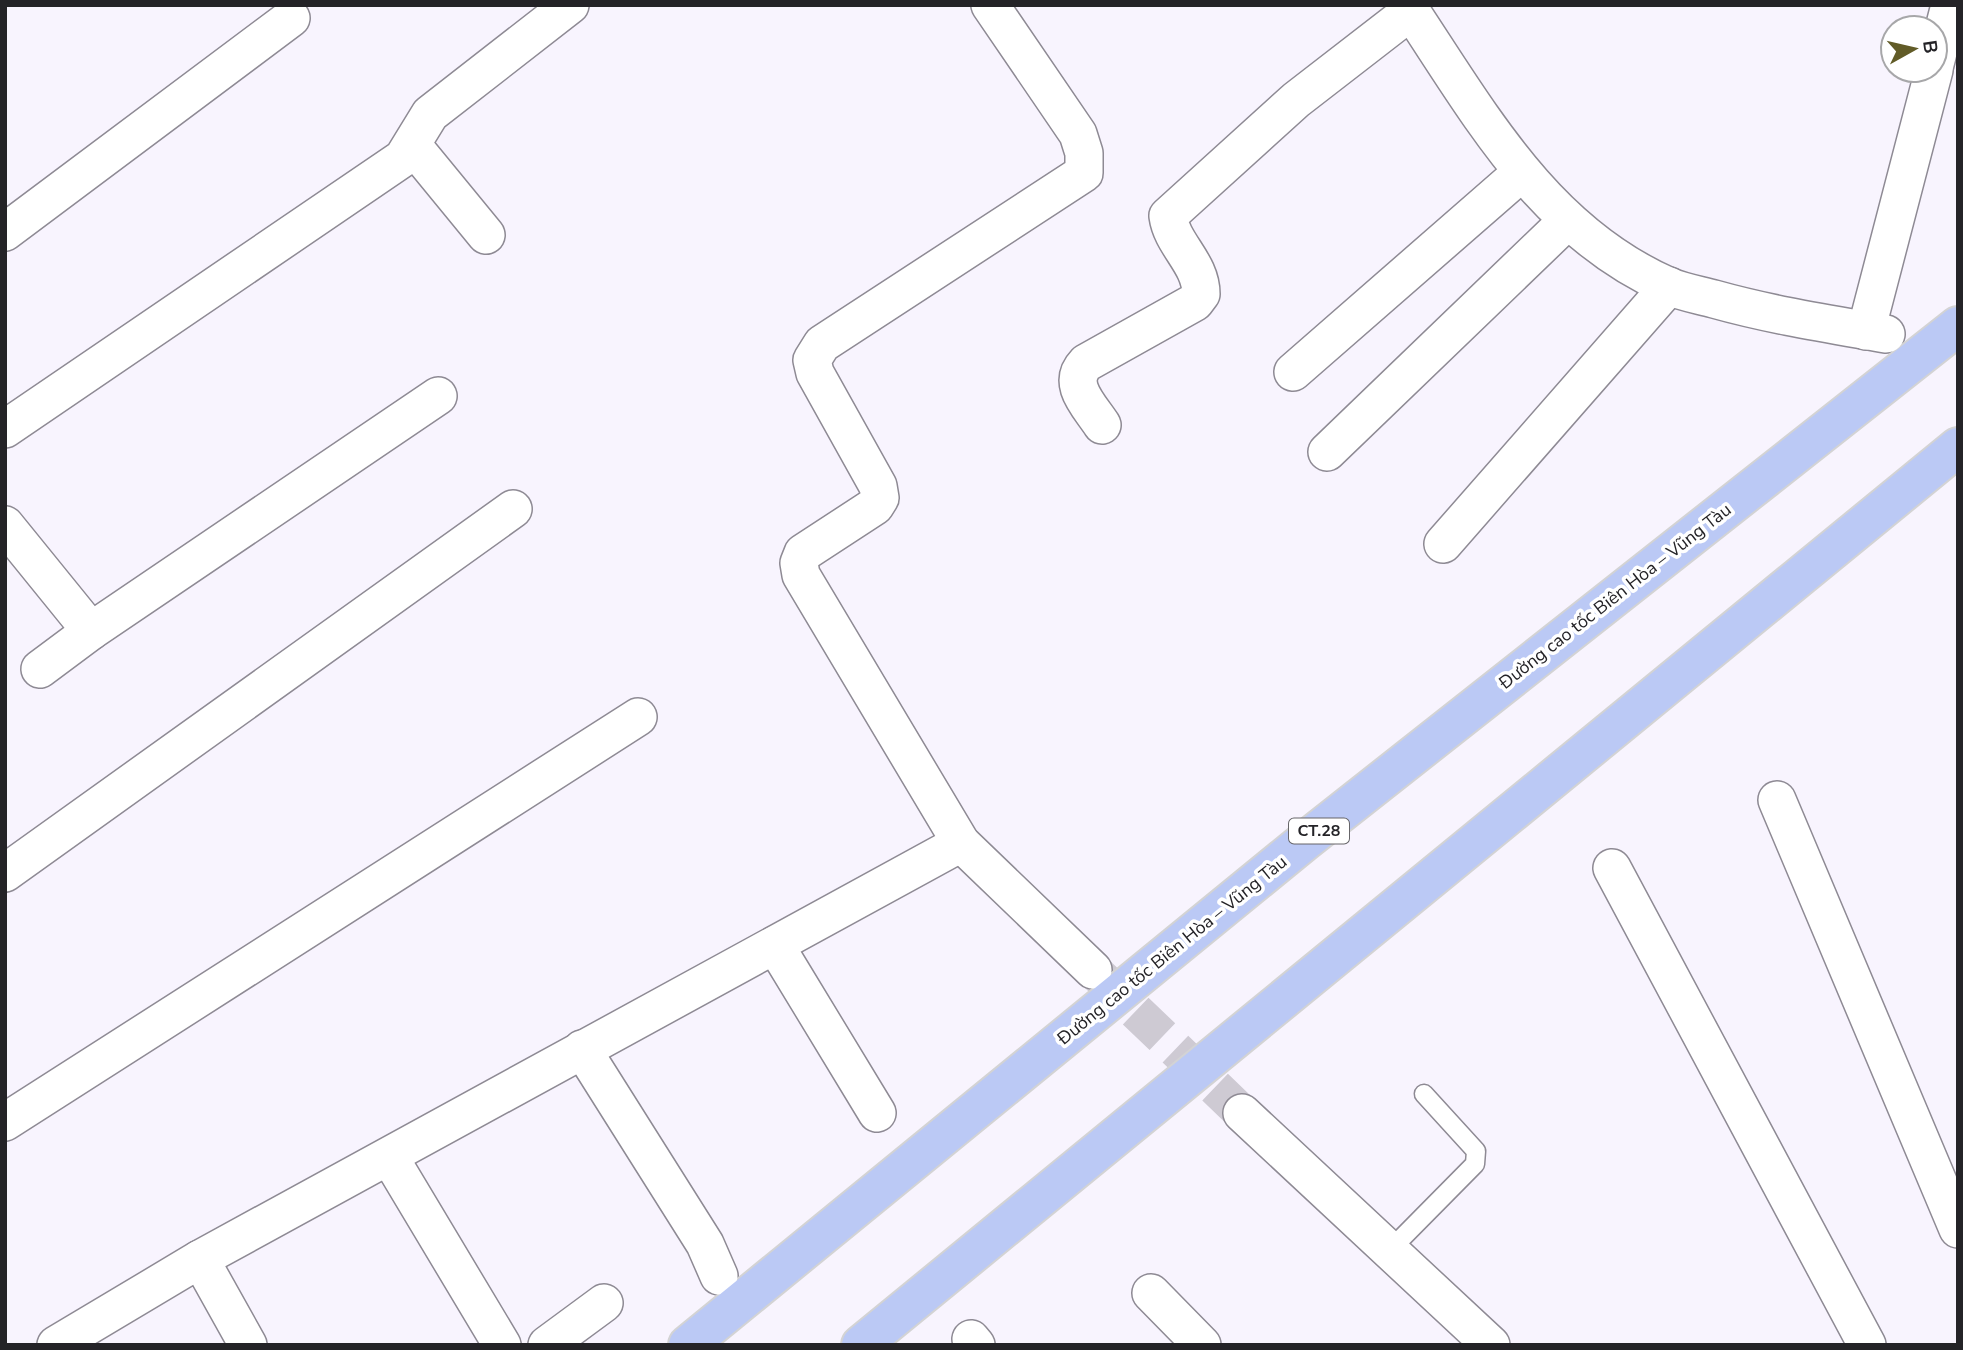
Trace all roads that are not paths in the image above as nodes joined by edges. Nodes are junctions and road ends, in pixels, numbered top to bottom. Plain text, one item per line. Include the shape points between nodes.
1 (570, 5) edge
2 (999, 8) edge
3 (1409, 8) edge
4 (291, 18) dead end
5 (1931, 84) edge
6 (413, 146) junction
7 (1521, 173) junction
8 (1567, 221) junction
9 (5, 232) edge
10 (486, 235) dead end
11 (1670, 286) junction
12 (1958, 326) edge
13 (1293, 372) dead end
14 (438, 396) dead end
15 (1102, 425) dead end
16 (5, 429) edge
17 (1958, 447) edge
18 (1327, 452) dead end
19 (513, 509) dead end
20 (5, 525) edge
21 (1443, 544) dead end
22 (91, 631) junction
23 (40, 670) dead end
24 (638, 717) dead end
25 (1777, 800) dead end
26 (961, 843) junction
27 (1612, 868) dead end
28 (5, 873) edge
29 (775, 945) junction
30 (1093, 970) tunnel mouth
31 (582, 1049) junction
32 (1424, 1094) dead end
33 (877, 1113) dead end
34 (1242, 1113) tunnel mouth
35 (5, 1122) edge
36 (390, 1158) junction
37 (1958, 1228) edge
38 (1390, 1251) junction
39 (200, 1259) junction
40 (719, 1276) dead end
41 (1151, 1293) dead end
42 (604, 1303) dead end
43 (57, 1345) edge
44 (248, 1345) edge
45 (502, 1345) edge
46 (547, 1345) edge
47 (688, 1345) edge
48 (861, 1345) edge
49 (1202, 1345) edge
50 (1491, 1345) edge
51 (1867, 1345) edge

1 - 6 street via 430,114
2 - 26 street via 1078,134 1084,173 822,344 812,360 815,373 878,486 880,498 875,506 803,553 799,564 801,575
3 - 7 street
3 - 15 street via 1296,100 1168,216 1170,229 1195,267 1201,294 1195,302 1077,372 1076,383
4 - 9 street
5 - 11 street via 1876,332 1731,304
6 - 10 street
6 - 16 street via 403,158
7 - 8 street
7 - 13 street
8 - 11 street via 1619,260
8 - 18 street
11 - 21 street
12 - 47 highway, Đường cao tốc Biên Hòa – Vũng Tàu / CT.28 via 1305,841
14 - 22 street
17 - 48 highway
19 - 28 street
20 - 22 street
22 - 23 street
24 - 35 street
25 - 37 street
26 - 29 street
26 - 30 street
27 - 51 street
29 - 31 street
29 - 33 street
31 - 36 street
31 - 40 street via 705,1244
32 - 38 lane via 1472,1144 1475,1164
34 - 38 street
36 - 39 street
36 - 45 street
38 - 50 street
39 - 43 street
39 - 44 street
41 - 49 street
42 - 46 street

